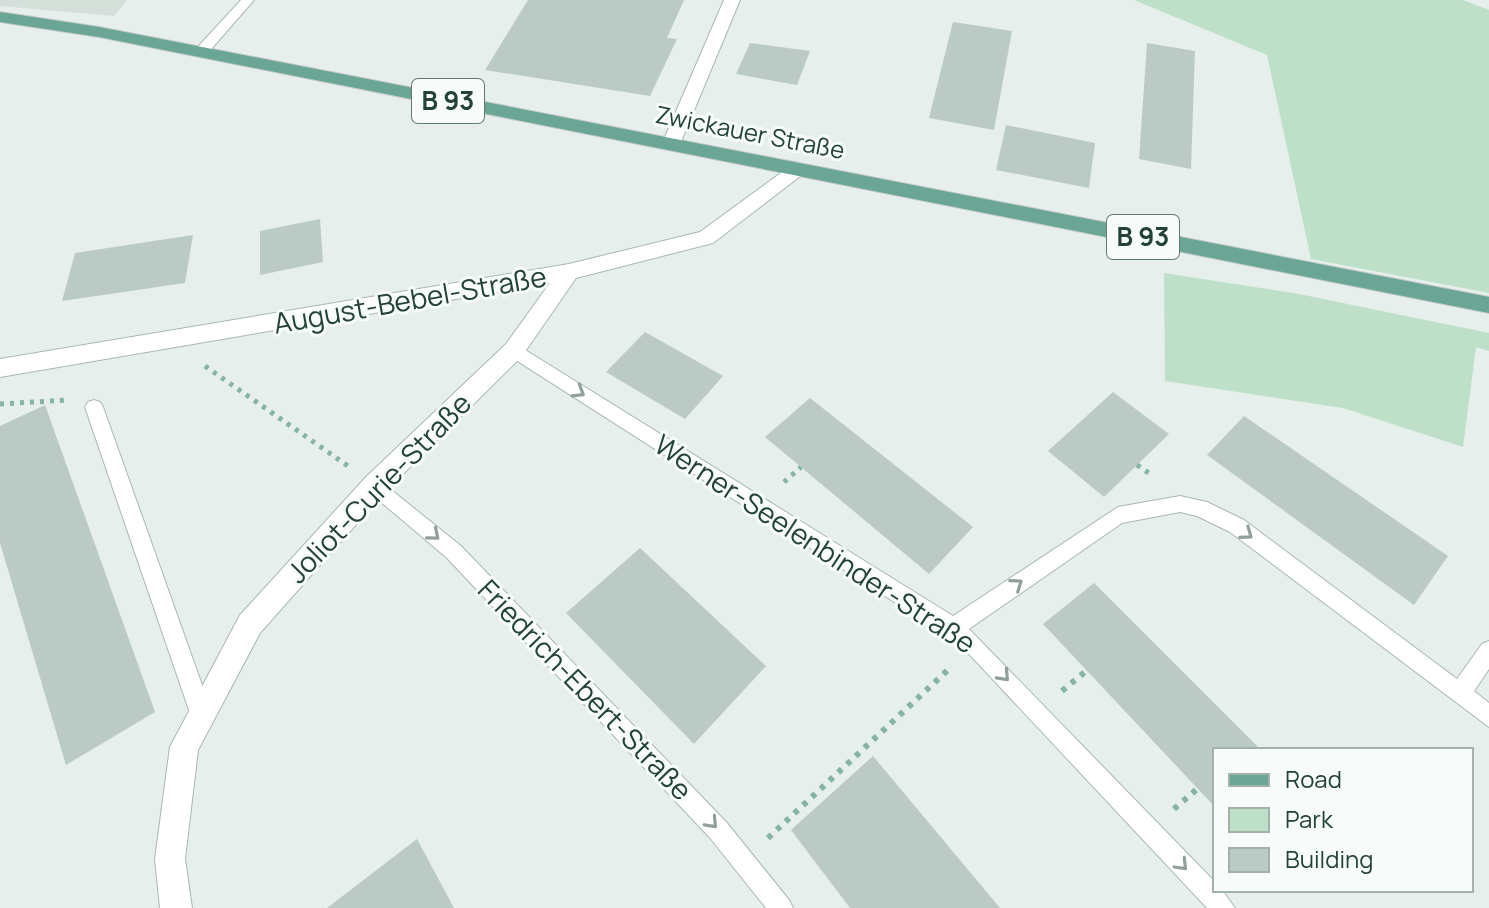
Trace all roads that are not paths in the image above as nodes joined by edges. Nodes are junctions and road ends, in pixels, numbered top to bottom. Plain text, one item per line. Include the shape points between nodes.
1 (248, 0) edge
2 (732, 0) edge
3 (0, 17) edge
4 (201, 52) junction
5 (671, 144) junction
6 (796, 169) junction
7 (569, 272) junction
8 (1489, 305) edge
9 (514, 350) junction
10 (0, 368) edge
11 (94, 407) road end
12 (375, 485) junction
13 (953, 628) junction
14 (1489, 651) edge
15 (1461, 692) junction
16 (201, 713) junction
17 (1489, 716) edge
18 (176, 908) edge
19 (781, 908) edge
20 (1223, 908) edge

1 - 4 lane
2 - 5 street
3 - 4 main road, Zwickauer Straße / B 93
4 - 5 main road, Zwickauer Straße / B 93
5 - 6 main road, Zwickauer Straße / B 93
6 - 7 street, August-Bebel-Straße via 706,238
6 - 8 main road, Zwickauer Straße / B 93
7 - 9 street, Joliot-Curie-Straße
7 - 10 street, August-Bebel-Straße
9 - 12 street, Joliot-Curie-Straße
9 -> 13 lane, Werner-Seelenbinder-Straße
11 - 16 lane
12 - 16 street, Joliot-Curie-Straße via 250,624
12 -> 19 lane, Friedrich-Ebert-Straße via 454,552 719,831
13 -> 15 lane via 1118,515 1180,504 1237,526
13 -> 20 lane, Werner-Seelenbinder-Straße
14 - 15 lane
15 - 17 lane
16 - 18 street, Joliot-Curie-Straße via 184,747 170,859

